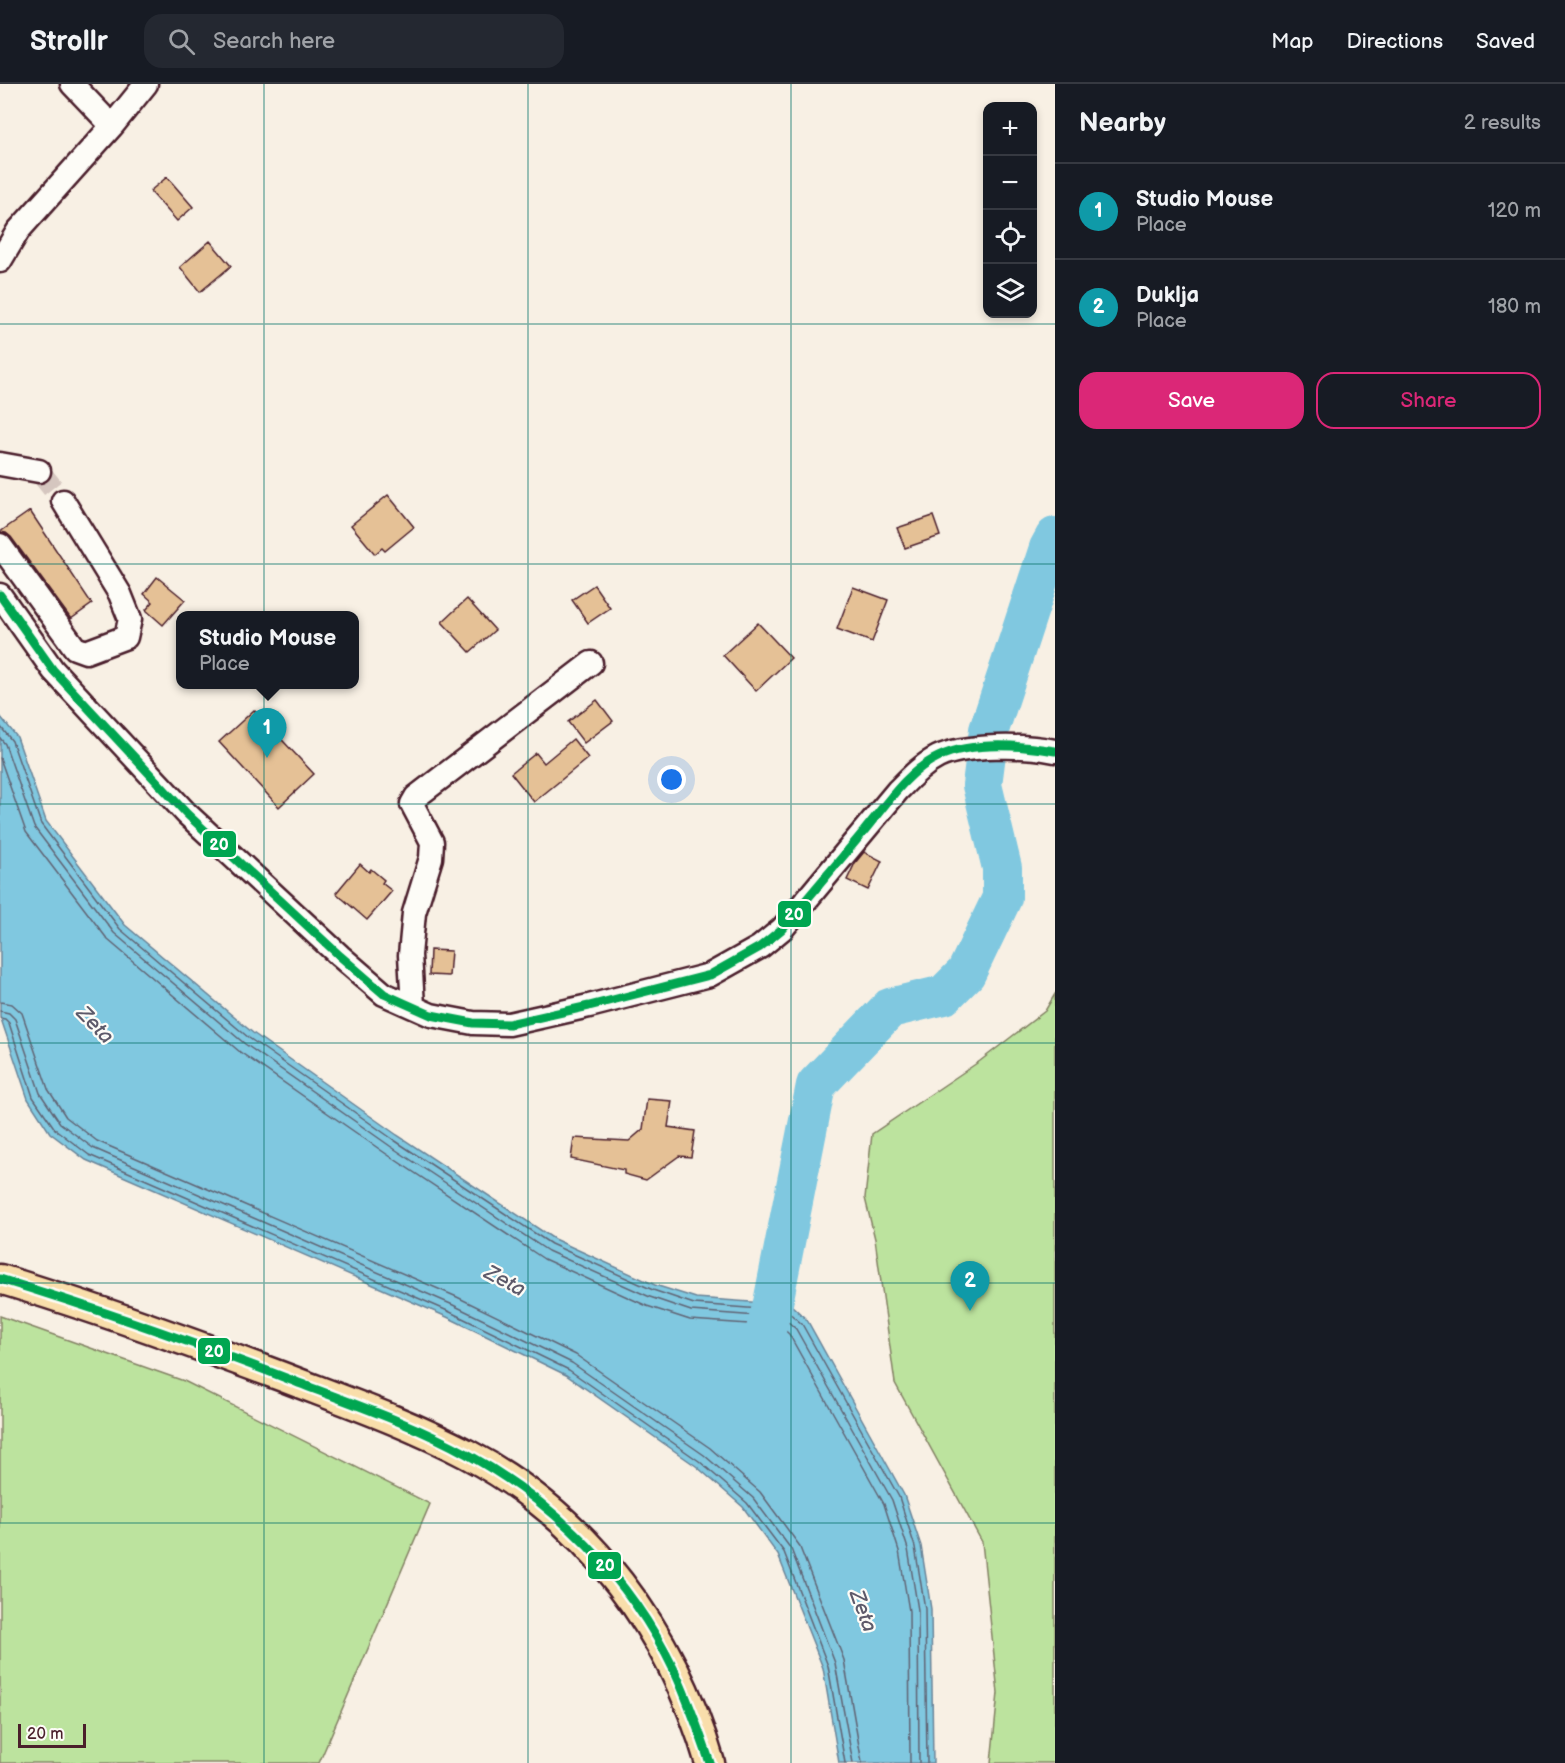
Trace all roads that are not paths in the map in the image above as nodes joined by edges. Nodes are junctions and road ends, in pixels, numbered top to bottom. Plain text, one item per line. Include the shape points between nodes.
1 (72, 84) edge
2 (146, 84) edge
3 (112, 126) junction
4 (0, 261) edge
5 (0, 464) edge
6 (39, 471) tunnel mouth
7 (63, 501) tunnel mouth
8 (0, 545) edge
9 (0, 596) edge
10 (591, 663) dead end
11 (1055, 751) edge
12 (412, 1006) junction
13 (0, 1279) edge
14 (710, 1763) edge

1 - 3 street
2 - 3 street
3 - 4 street via 18,231
5 - 6 street
7 - 8 street via 120,594 130,619 126,638 86,652 75,648
9 - 12 street via 53,670 187,814 384,994
10 - 12 street via 416,797 412,804 432,842 414,913 410,955
11 - 12 street via 961,750 938,757 919,769 782,929 710,975 509,1024 473,1023 431,1015
13 - 14 main road via 149,1327 324,1393 437,1439 506,1477 581,1538 632,1597 671,1662

